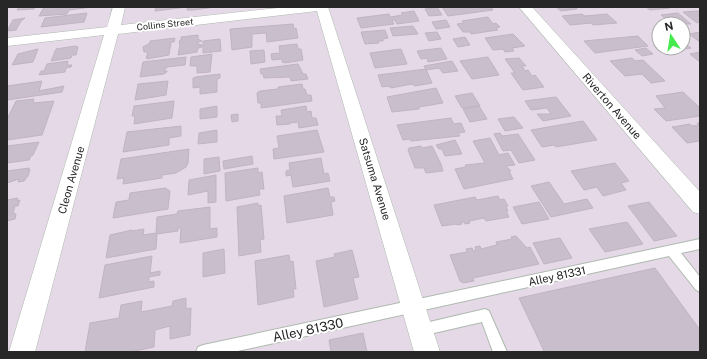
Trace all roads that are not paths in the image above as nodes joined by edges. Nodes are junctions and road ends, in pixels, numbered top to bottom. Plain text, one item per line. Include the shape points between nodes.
1 (119, 7) edge
2 (322, 7) edge
3 (525, 7) edge
4 (113, 30) junction
5 (7, 42) edge
6 (700, 206) edge
7 (700, 244) edge
8 (671, 250) junction
9 (700, 286) edge
10 (414, 307) junction
11 (421, 330) junction
12 (22, 352) edge
13 (203, 352) edge
14 (427, 352) edge
15 (500, 352) edge

1 - 4 street, Cleon Avenue
2 - 4 street, Collins Street
2 - 10 street, Satsuma Avenue
3 - 6 street, Riverton Avenue
4 - 5 street, Collins Street
4 - 12 street, Cleon Avenue
7 - 8 lane, Alley 81331
8 - 9 lane
8 - 10 lane, Alley 81331
10 - 11 street, Satsuma Avenue
10 - 13 lane, Alley 81330
11 - 14 street, Satsuma Avenue
11 - 15 lane via 485,315

